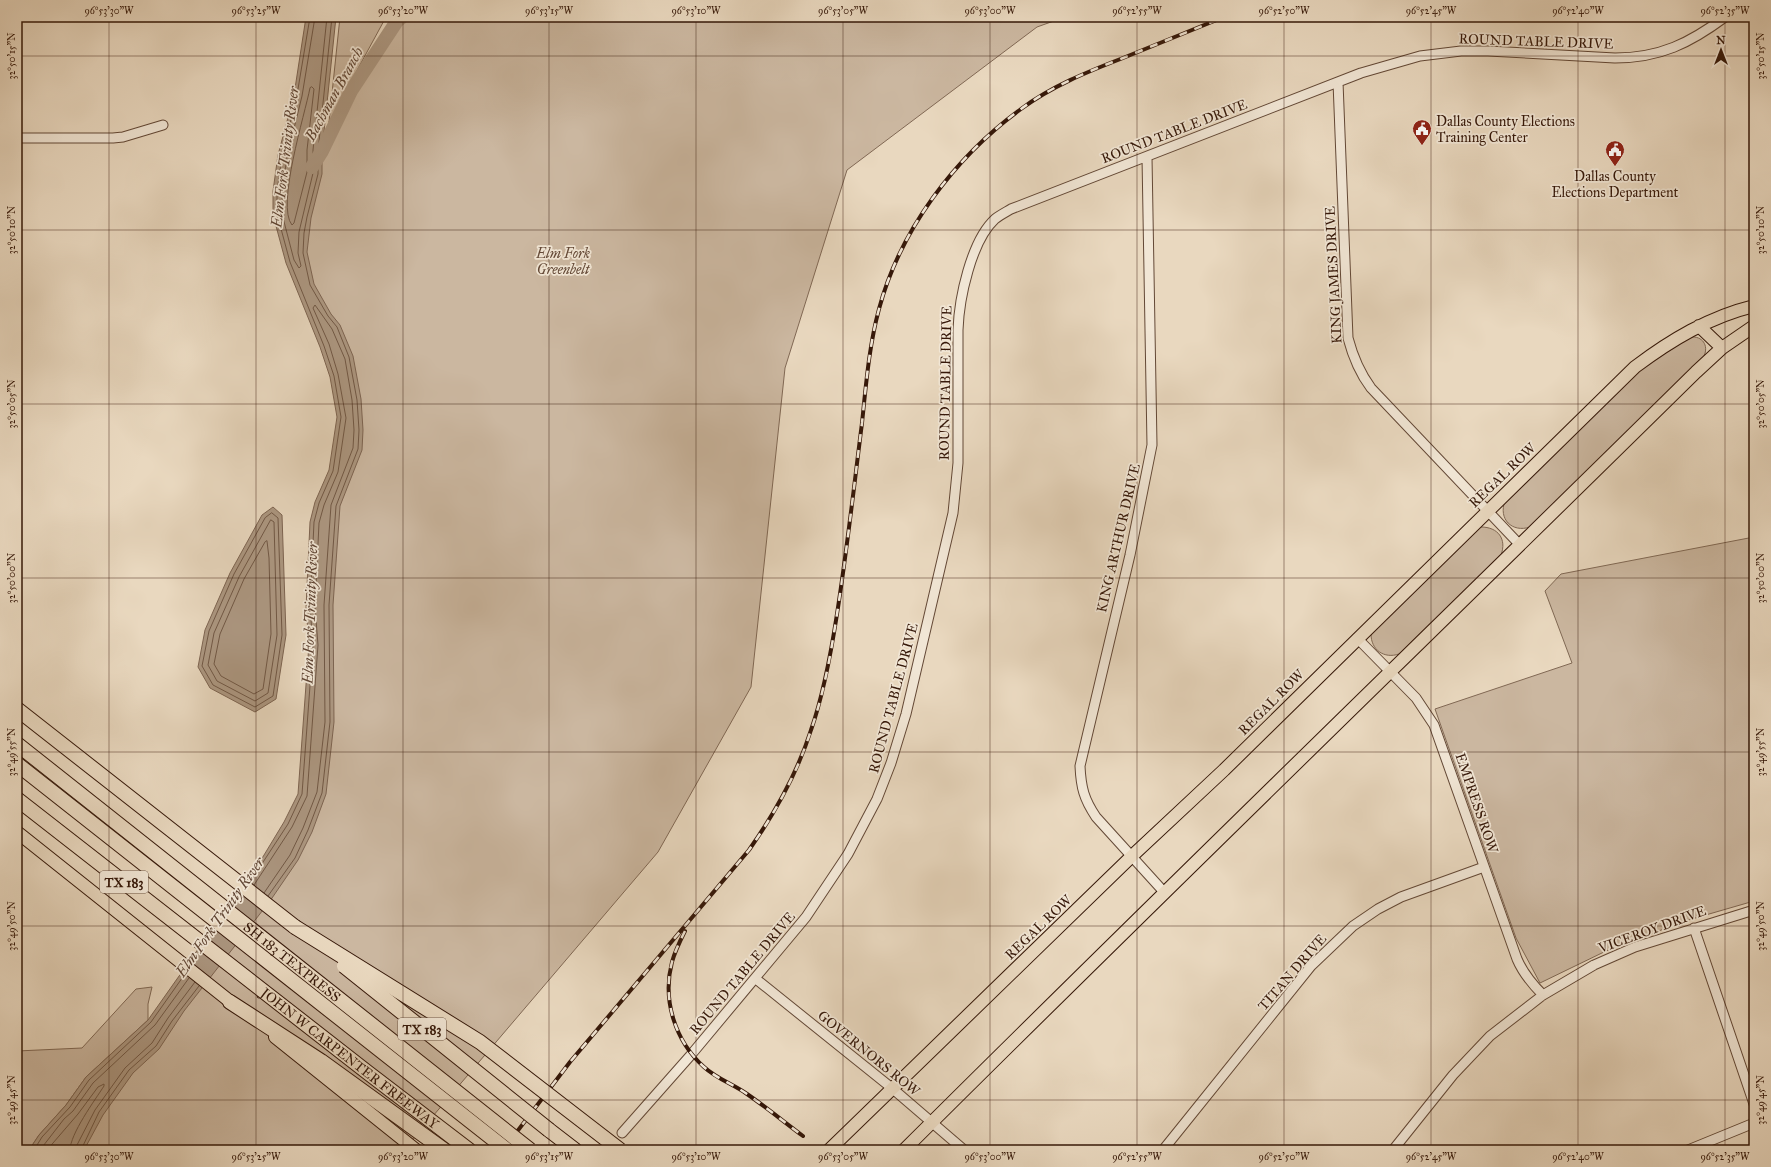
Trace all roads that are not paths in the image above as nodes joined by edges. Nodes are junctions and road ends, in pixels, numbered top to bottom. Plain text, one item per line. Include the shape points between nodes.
1 (1725, 17) edge
2 (1338, 82) junction
3 (163, 125) dead end
4 (17, 138) edge
5 (1147, 157) junction
6 (1754, 306) edge
7 (1699, 326) junction
8 (1754, 326) edge
9 (1722, 348) junction
10 (1487, 511) junction
11 (1520, 545) junction
12 (1357, 638) junction
13 (1391, 672) junction
14 (17, 699) edge
15 (17, 709) edge
16 (17, 744) edge
17 (68, 749) junction
18 (17, 764) edge
19 (17, 798) edge
20 (17, 832) edge
21 (1132, 856) junction
22 (1484, 867) junction
23 (1164, 892) junction
24 (1754, 910) edge
25 (295, 927) junction
26 (1694, 928) junction
27 (756, 979) junction
28 (1542, 995) junction
29 (230, 1002) junction
30 (894, 1089) junction
31 (1754, 1104) edge
32 (931, 1123) junction
33 (1754, 1124) edge
34 (622, 1133) dead end
35 (416, 1150) edge
36 (444, 1150) edge
37 (469, 1150) edge
38 (507, 1150) edge
39 (530, 1150) edge
40 (575, 1150) edge
41 (620, 1150) edge
42 (829, 1150) edge
43 (904, 1150) edge
44 (964, 1150) edge
45 (1163, 1150) edge
46 (1394, 1150) edge
47 (1688, 1150) edge

1 - 2 street, ROUND TABLE DRIVE via 1682,45 1645,56 1615,58 1461,51 1420,56 1372,69
2 - 5 street, ROUND TABLE DRIVE
2 - 10 street, KING JAMES DRIVE via 1348,338 1352,356 1371,388
3 - 4 street via 123,137
5 - 21 street, KING ARTHUR DRIVE via 1152,445 1131,552 1080,766 1081,786 1086,803 1096,818
5 - 27 street, ROUND TABLE DRIVE via 1004,213 991,223 977,248 966,278 958,319 958,463 953,513 901,731 879,795 852,848 806,917
6 - 7 main road, REGAL ROW
7 - 9 main road
7 - 10 main road, REGAL ROW via 1657,350 1635,367
8 - 9 main road
9 - 11 main road
10 - 11 street, KING JAMES DRIVE
10 - 12 main road, REGAL ROW
11 - 13 main road
12 - 13 street, EMPRESS ROW
12 - 21 main road, REGAL ROW via 1224,770
13 - 22 street, EMPRESS ROW via 1416,698 1434,725
13 - 23 main road
14 - 17 highway
15 - 17 highway, TX 183
16 - 39 highway, SH 183 TEXPRESS, bridge
17 - 25 highway, TX 183
18 - 38 highway, SH 183 TEXPRESS, bridge
19 - 37 highway, JOHN W CARPENTER FREEWAY / TX 183
20 - 29 main road
21 - 23 street, KING ARTHUR DRIVE
21 - 30 main road, REGAL ROW
22 - 28 street, EMPRESS ROW via 1521,969
22 - 45 street, TITAN DRIVE via 1401,897 1353,926 1311,966
23 - 32 main road
24 - 26 street, VICEROY DRIVE
25 - 40 highway, TX 183, bridge
25 - 41 highway, bridge via 480,1042
26 - 28 street, VICEROY DRIVE via 1636,947 1594,965
26 - 31 street
27 - 30 street, GOVERNORS ROW
27 - 34 street, ROUND TABLE DRIVE
28 - 46 street, VICEROY DRIVE via 1490,1036 1453,1075
29 - 35 main road
29 - 36 highway via 321,1061
30 - 32 street, GOVERNORS ROW
30 - 42 main road, REGAL ROW
32 - 43 main road
32 - 44 street, GOVERNORS ROW
33 - 47 street

